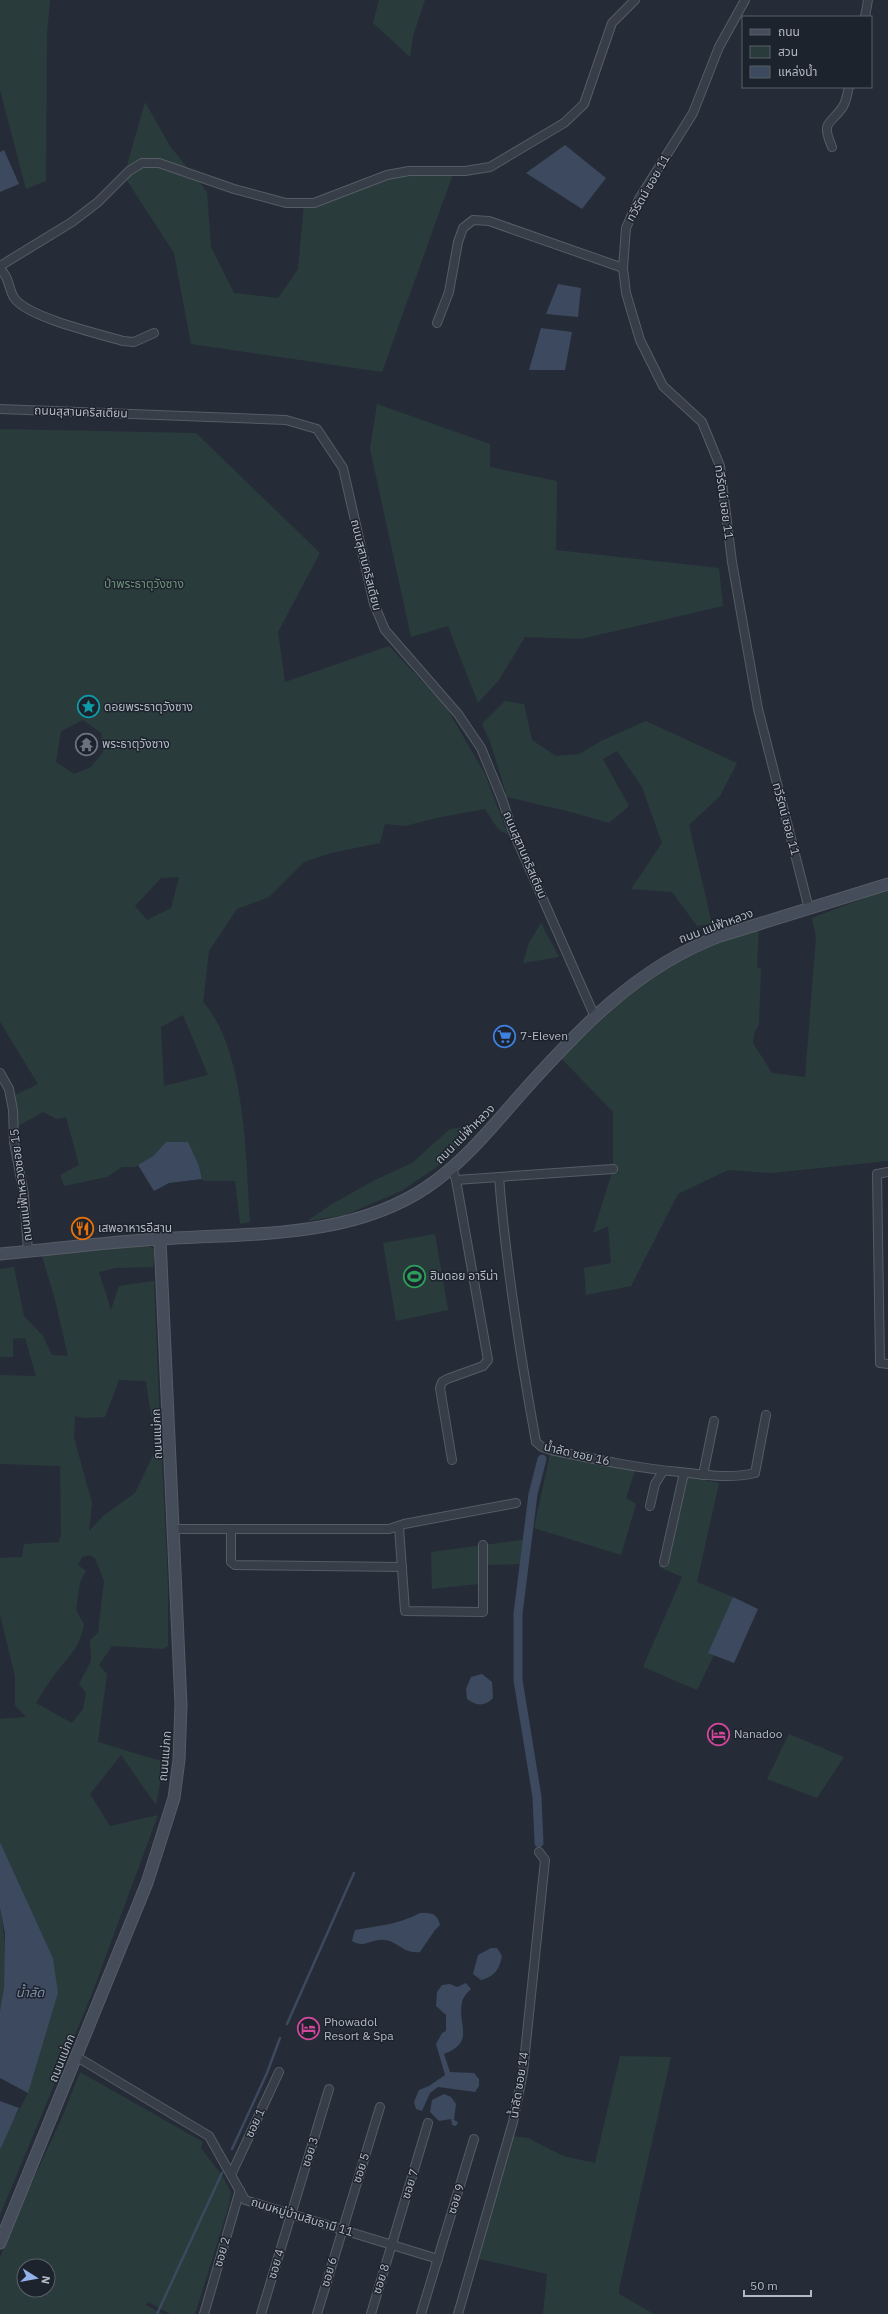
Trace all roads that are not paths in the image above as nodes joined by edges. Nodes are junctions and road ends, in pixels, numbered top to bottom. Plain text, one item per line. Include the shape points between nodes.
1 (745, 0) edge
2 (868, 0) edge
3 (630, 1) edge
4 (865, 16) edge
5 (849, 88) edge
6 (832, 147) dead end
7 (0, 266) edge
8 (623, 268) junction
9 (0, 269) edge
10 (437, 323) dead end
11 (154, 333) dead end
12 (0, 409) edge
13 (888, 884) edge
14 (810, 909) junction
15 (595, 1017) junction
16 (0, 1073) edge
17 (452, 1168) junction
18 (613, 1169) dead end
19 (888, 1172) edge
20 (499, 1177) junction
21 (456, 1180) junction
22 (160, 1239) junction
23 (28, 1251) junction
24 (0, 1254) edge
25 (888, 1364) edge
26 (766, 1415) dead end
27 (714, 1421) dead end
28 (452, 1460) dead end
29 (663, 1471) junction
30 (684, 1473) junction
31 (703, 1475) junction
32 (516, 1504) dead end
33 (650, 1506) dead end
34 (399, 1527) junction
35 (173, 1529) junction
36 (231, 1529) junction
37 (482, 1545) dead end
38 (664, 1562) dead end
39 (402, 1567) junction
40 (539, 1852) dead end
41 (77, 2057) junction
42 (279, 2072) dead end
43 (329, 2089) dead end
44 (380, 2107) dead end
45 (428, 2123) dead end
46 (474, 2139) dead end
47 (231, 2175) junction
48 (240, 2190) junction
49 (291, 2214) junction
50 (342, 2230) junction
51 (0, 2243) edge
52 (391, 2245) junction
53 (438, 2259) junction
54 (204, 2314) edge
55 (261, 2314) edge
56 (317, 2314) edge
57 (370, 2314) edge
58 (421, 2314) edge
59 (458, 2314) edge

1 - 8 street, ทวีรัตน์ ซอย 11 via 719,47 693,113 639,200 626,228
2 - 4 street
3 - 7 street via 612,23 584,104 564,123 490,167 465,171 409,171 387,175 314,203 286,203 234,189 159,162 142,163 129,171 98,202 72,222
5 - 6 street via 842,108 828,122 827,130
8 - 10 street via 490,221 473,220 463,228 458,242 449,292
8 - 14 street, ทวีรัตน์ ซอย 11 via 626,293 640,340 664,386 702,422 720,466 732,562 758,709
9 - 11 street via 6,275 14,299 46,316 123,341 134,342
12 - 15 street, ถนนสุสานคริสเตียน via 286,420 317,429 343,468 374,604 385,630 458,714 481,748 512,829
13 - 14 street, ถนน แม่ฟ้าหลวง
14 - 15 street, ถนน แม่ฟ้าหลวง via 720,936 679,953 645,975
15 - 17 street, ถนน แม่ฟ้าหลวง via 573,1037 480,1141
16 - 23 street, ถนนแม่ฟ้าหลวงซอย 15 via 9,1089 13,1110 14,1142 24,1195
17 - 21 street
17 - 22 street, ถนน แม่ฟ้าหลวง via 413,1195 336,1224 276,1233
18 - 20 street
19 - 25 street via 877,1174 880,1363
20 - 21 street
20 - 29 street, น้ำลัด ซอย 16 via 504,1240 517,1335 536,1442 542,1448
21 - 28 street via 488,1360 483,1366 442,1382 440,1388
22 - 23 street, ถนน แม่ฟ้าหลวง
22 - 35 street, ถนนแม่กก
23 - 24 street, ถนน แม่ฟ้าหลวง
26 - 31 street, น้ำลัด ซอย 16 via 755,1472 721,1477
27 - 31 street
29 - 30 street, น้ำลัด ซอย 16
29 - 33 street via 655,1484
30 - 31 street, น้ำลัด ซอย 16
30 - 38 street
32 - 34 street
34 - 36 street
34 - 39 street
35 - 36 street
35 - 41 street, ถนนแม่กก via 181,1705 175,1793 147,1883
36 - 39 street via 231,1562 235,1565
37 - 39 street via 483,1612 405,1611
40 - 59 street, น้ำลัด ซอย 14 via 545,1860 522,2072 510,2136
41 - 47 street, ถนนหมู่บ้านสินธานี 11 via 209,2136
41 - 51 street, ถนนแม่กก
42 - 47 street, ซอย 1
43 - 49 street, ซอย 3
44 - 50 street, ซอย 5
45 - 52 street, ซอย 7
46 - 53 street, ซอย 9
47 - 48 street, ถนนหมู่บ้านสินธานี 11
48 - 49 street, ถนนหมู่บ้านสินธานี 11 via 245,2200
48 - 54 street, ซอย 2
49 - 50 street, ถนนหมู่บ้านสินธานี 11
49 - 55 street, ซอย 4
50 - 52 street, ถนนหมู่บ้านสินธานี 11
50 - 56 street, ซอย 6
52 - 53 street, ถนนหมู่บ้านสินธานี 11
52 - 57 street, ซอย 8
53 - 58 street, ซอย 9

